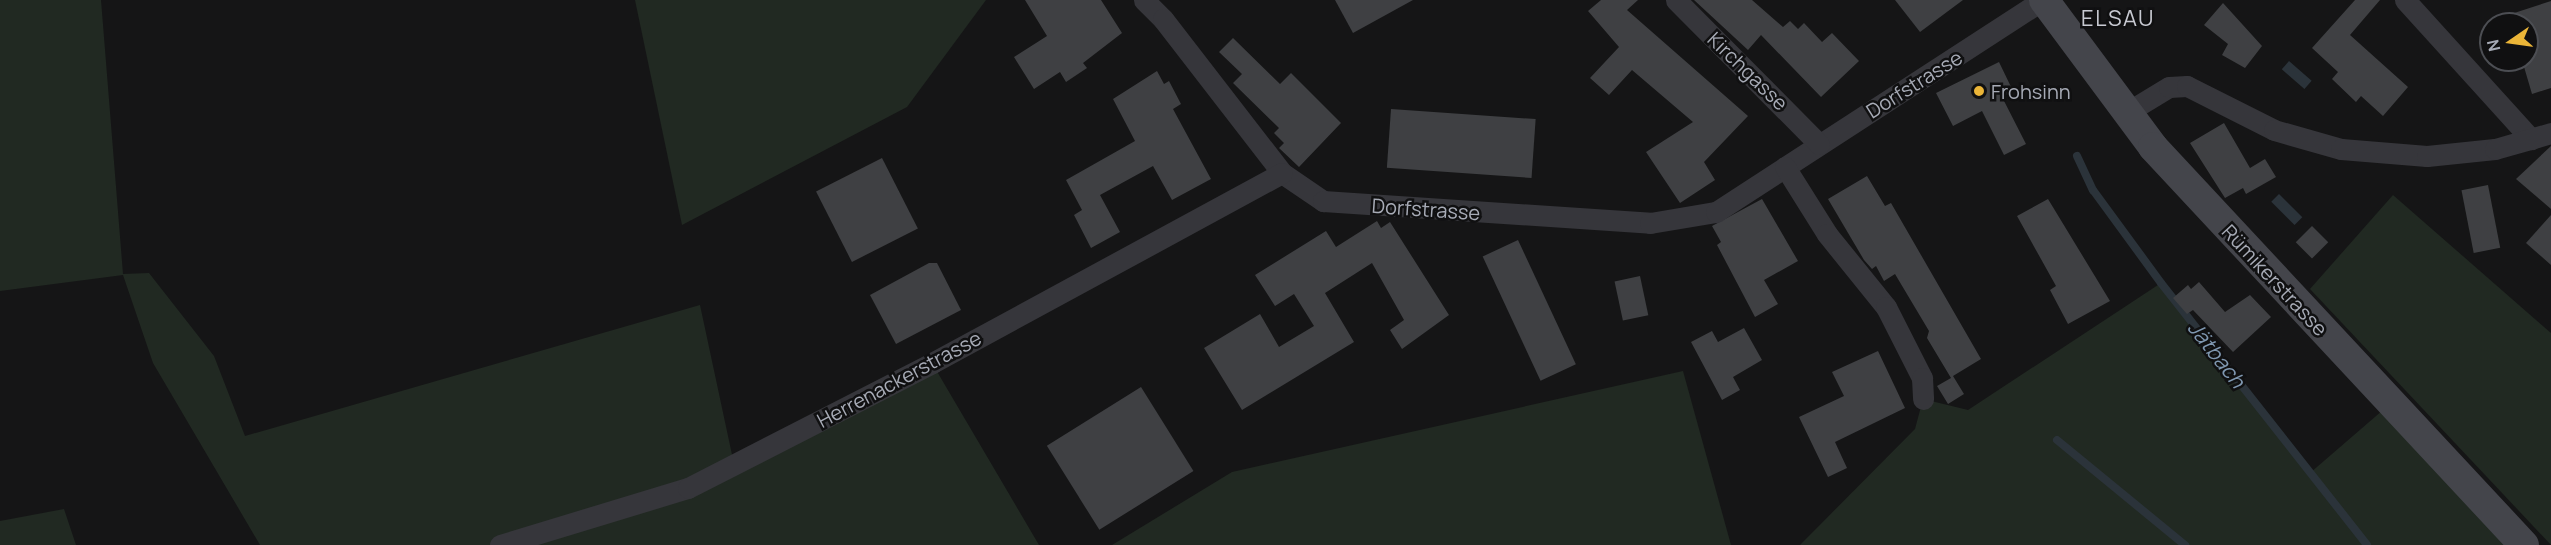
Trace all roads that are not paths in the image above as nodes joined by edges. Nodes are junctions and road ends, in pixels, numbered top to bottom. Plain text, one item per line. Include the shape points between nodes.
1 (1144, 0) edge
2 (1676, 0) edge
3 (2043, 0) edge
4 (2405, 0) edge
5 (2126, 113) junction
6 (2541, 136) edge
7 (1820, 144) junction
8 (1785, 167) junction
9 (1282, 173) junction
10 (1923, 399) dead end
11 (500, 545) edge
12 (2524, 545) edge

1 - 9 street, Dorfstrasse via 1163,19
2 - 7 street, Kirchgasse
3 - 5 main road, Rümikerstrasse
3 - 7 street, Dorfstrasse
4 - 6 street
5 - 6 street via 2169,87 2187,86 2274,130 2341,149 2427,156 2494,149
5 - 12 main road, Rümikerstrasse via 2228,230
7 - 8 street, Dorfstrasse
8 - 9 street, Dorfstrasse via 1716,212 1650,223 1323,201
8 - 10 street via 1827,234 1886,308 1922,378
9 - 11 street, Herrenackerstrasse via 932,363 688,488

